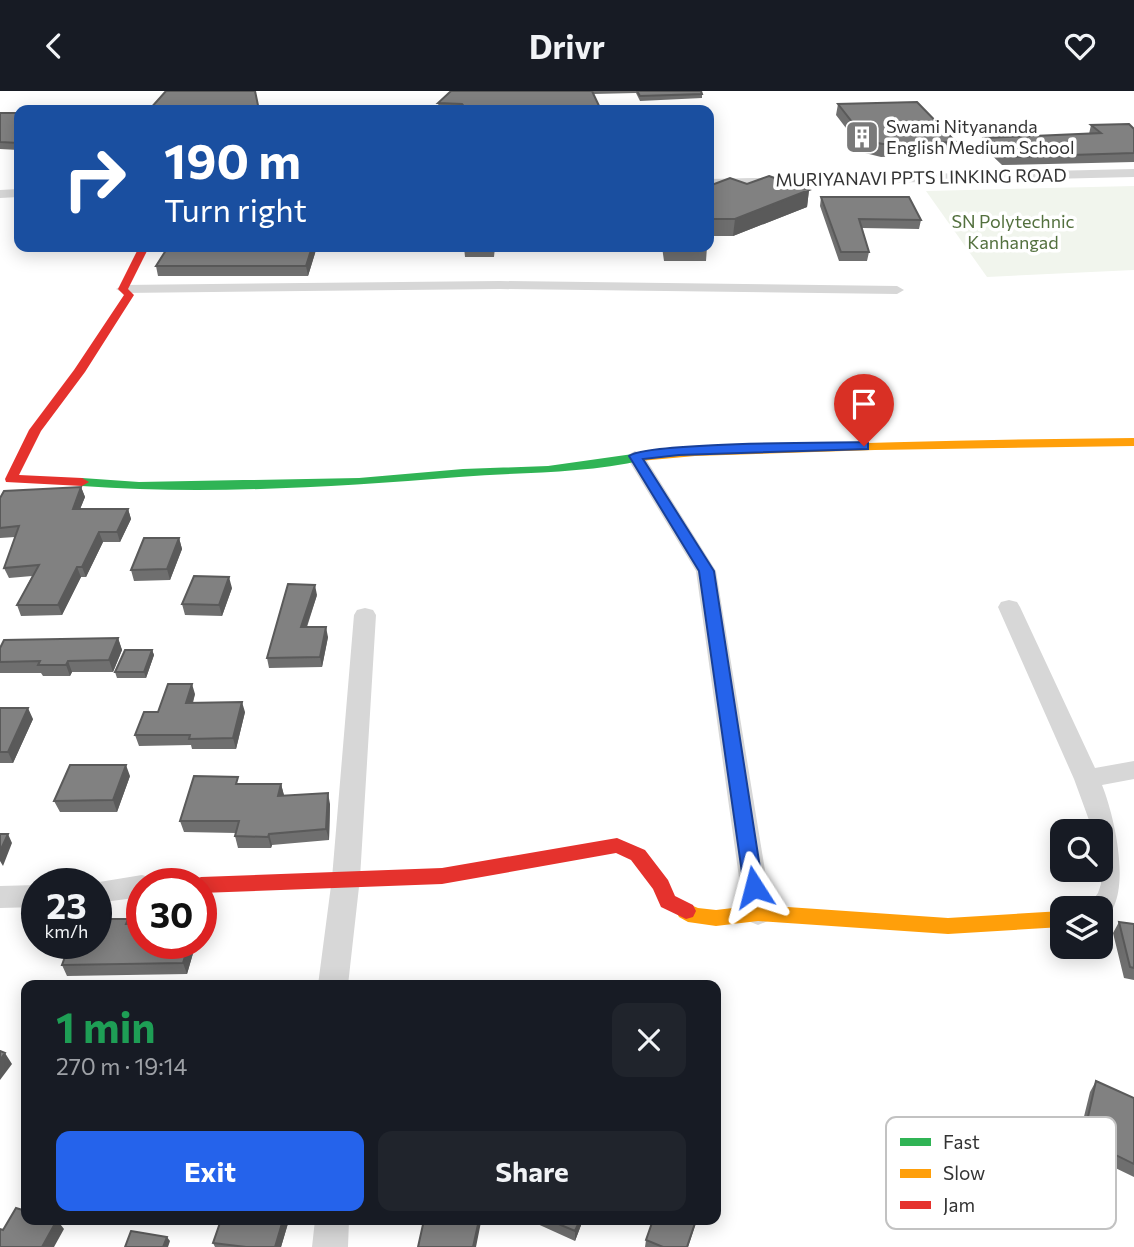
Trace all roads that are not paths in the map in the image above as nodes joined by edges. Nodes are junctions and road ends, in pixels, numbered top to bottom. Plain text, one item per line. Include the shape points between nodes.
1 (1134, 173) edge
2 (714, 183) edge
3 (142, 252) edge
4 (123, 289) junction
5 (897, 290) dead end
6 (1134, 442) edge
7 (635, 456) junction
8 (1009, 607) dead end
9 (365, 614) dead end
10 (1134, 770) edge
11 (1087, 779) junction
12 (346, 878) junction
13 (217, 885) edge
14 (0, 897) edge
15 (21, 897) edge
16 (1113, 898) edge
17 (758, 913) junction
18 (1050, 920) edge
19 (334, 980) edge
20 (332, 1225) edge
21 (330, 1247) edge

1 - 2 street, MURIYANAVI PPTS LINKING ROAD
3 - 4 street
4 - 5 street via 500,285
4 - 7 street via 129,295 41,421 10,479 139,486 359,482 548,470
6 - 7 street via 942,442
7 - 17 street via 706,571
8 - 11 street
9 - 12 street
10 - 11 street
11 - 16 street via 1118,861 1118,891
12 - 13 street
12 - 17 street via 442,876 617,845 638,855 668,901 695,916
12 - 19 street
14 - 15 street
17 - 18 street via 948,926
20 - 21 street

